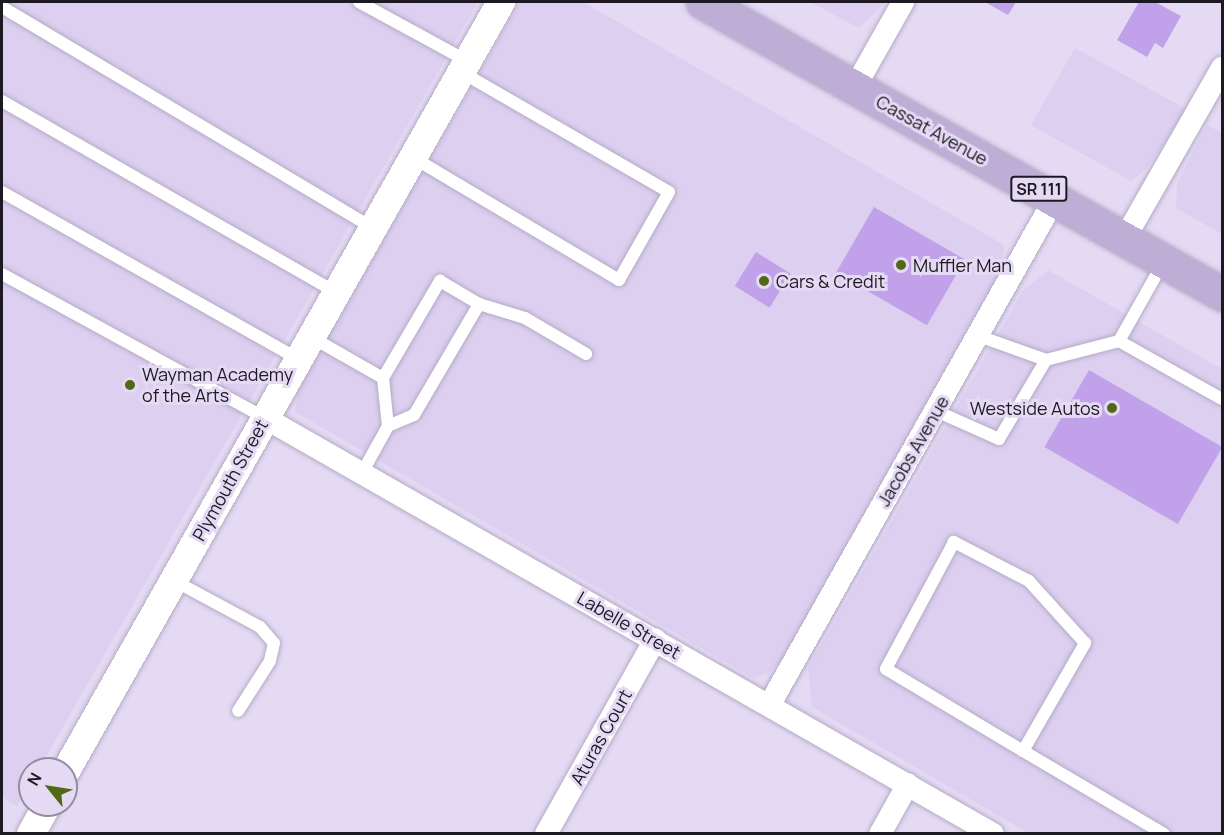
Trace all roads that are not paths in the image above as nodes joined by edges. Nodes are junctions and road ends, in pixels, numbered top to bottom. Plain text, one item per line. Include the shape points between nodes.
1 (359, 2) edge
2 (501, 2) edge
3 (703, 2) edge
4 (903, 2) edge
5 (2, 7) edge
6 (464, 66) junction
7 (1222, 68) edge
8 (855, 87) junction
9 (2, 100) edge
10 (412, 158) junction
11 (2, 192) edge
12 (1055, 198) junction
13 (372, 228) junction
14 (1125, 238) junction
15 (1164, 261) junction
16 (2, 274) edge
17 (336, 292) junction
18 (1222, 294) edge
19 (479, 304) junction
20 (979, 336) junction
21 (1119, 341) junction
22 (305, 348) junction
23 (586, 354) dead end
24 (1046, 360) junction
25 (383, 378) junction
26 (1222, 399) edge
27 (936, 411) junction
28 (265, 418) junction
29 (388, 426) junction
30 (362, 473) junction
31 (173, 580) junction
32 (655, 640) junction
33 (770, 704) junction
34 (238, 711) dead end
35 (1023, 751) junction
36 (74, 757) edge
37 (908, 784) junction
38 (40, 817) edge
39 (31, 834) edge
40 (546, 834) edge
41 (880, 834) edge
42 (993, 834) edge
43 (1164, 834) edge

1 - 6 lane
2 - 6 street, Plymouth Street
3 - 8 main road, Cassat Avenue / SR 111
4 - 8 street
5 - 13 lane
6 - 10 street, Plymouth Street
6 - 10 lane via 669,192 619,280
7 - 14 street
8 - 12 main road, Cassat Avenue / SR 111
9 - 17 lane
10 - 13 street, Plymouth Street
11 - 22 lane
12 - 14 main road, Cassat Avenue / SR 111
12 - 20 street, Jacobs Avenue
13 - 17 street, Plymouth Street
14 - 15 main road, Cassat Avenue / SR 111
15 - 18 main road, Cassat Avenue / SR 111
15 - 21 lane
16 - 28 lane
17 - 22 street, Plymouth Street
19 - 23 lane via 525,318
19 - 25 lane via 440,280
19 - 29 lane via 414,415
20 - 24 lane
20 - 27 street, Jacobs Avenue
21 - 24 lane
21 - 26 lane
22 - 25 lane
22 - 28 street, Plymouth Street
24 - 27 lane via 999,440
25 - 29 lane
27 - 33 street, Jacobs Avenue
28 - 30 street, Labelle Street
28 - 31 street, Plymouth Street
29 - 30 lane
30 - 32 street, Labelle Street
31 - 34 lane via 260,627 274,643 270,661
31 - 36 street, Plymouth Street
32 - 33 street, Labelle Street
32 - 40 street, Aturas Court
33 - 37 street, Labelle Street
35 - 35 lane via 886,669 954,542 1029,581 1085,644
35 - 43 lane
37 - 41 street
37 - 42 street, Labelle Street
38 - 39 street

